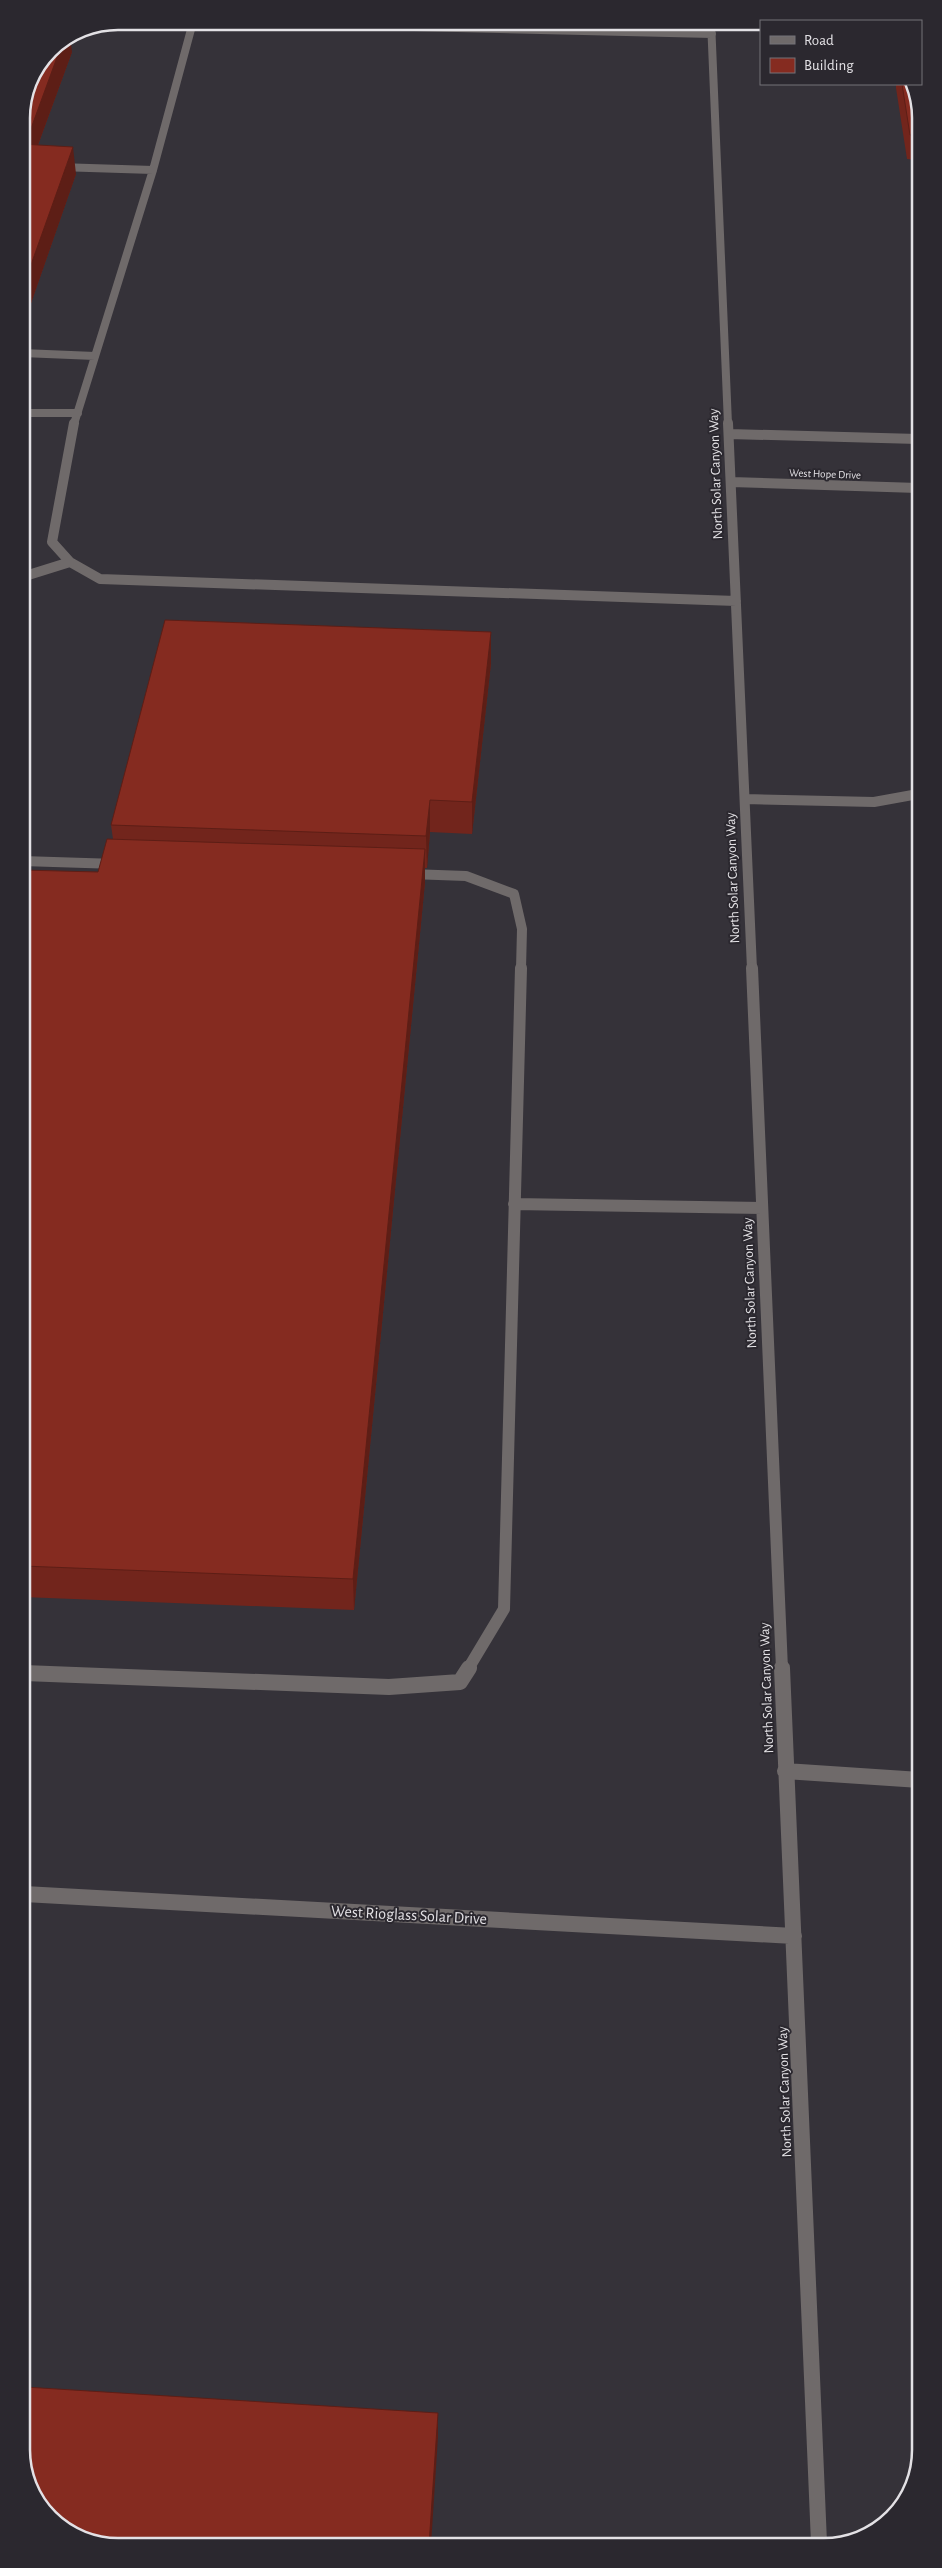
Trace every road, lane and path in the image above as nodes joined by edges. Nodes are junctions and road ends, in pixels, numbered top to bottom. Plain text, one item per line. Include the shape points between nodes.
1 (191, 30) edge
2 (711, 30) edge
3 (50, 167) edge
4 (153, 170) junction
5 (30, 353) edge
6 (95, 356) junction
7 (30, 413) edge
8 (78, 413) junction
9 (729, 434) junction
10 (912, 439) edge
11 (731, 482) junction
12 (912, 488) edge
13 (70, 562) junction
14 (30, 574) edge
15 (736, 601) junction
16 (912, 795) edge
17 (745, 799) junction
18 (30, 860) edge
19 (131, 864) edge
20 (397, 874) edge
21 (514, 1204) junction
22 (762, 1208) junction
23 (30, 1673) edge
24 (786, 1771) junction
25 (912, 1779) edge
26 (30, 1894) edge
27 (794, 1936) junction
28 (819, 2538) edge

1 - 4 street
2 - 9 street, North Solar Canyon Way
3 - 4 street
4 - 6 street
5 - 6 street
6 - 8 street
7 - 8 street
8 - 13 street via 52,542
9 - 10 street
9 - 11 street, North Solar Canyon Way
11 - 12 street, West Hope Drive
11 - 15 street, North Solar Canyon Way
13 - 14 street
13 - 15 street via 100,579
15 - 17 street, North Solar Canyon Way
16 - 17 street via 874,802
17 - 22 street, North Solar Canyon Way
18 - 19 street
20 - 21 street via 466,876 514,894 522,929
21 - 22 street
21 - 23 street via 504,1609 460,1682 389,1687
22 - 24 street, North Solar Canyon Way
24 - 25 street
24 - 27 street, North Solar Canyon Way
26 - 27 street, West Rioglass Solar Drive
27 - 28 street, North Solar Canyon Way

